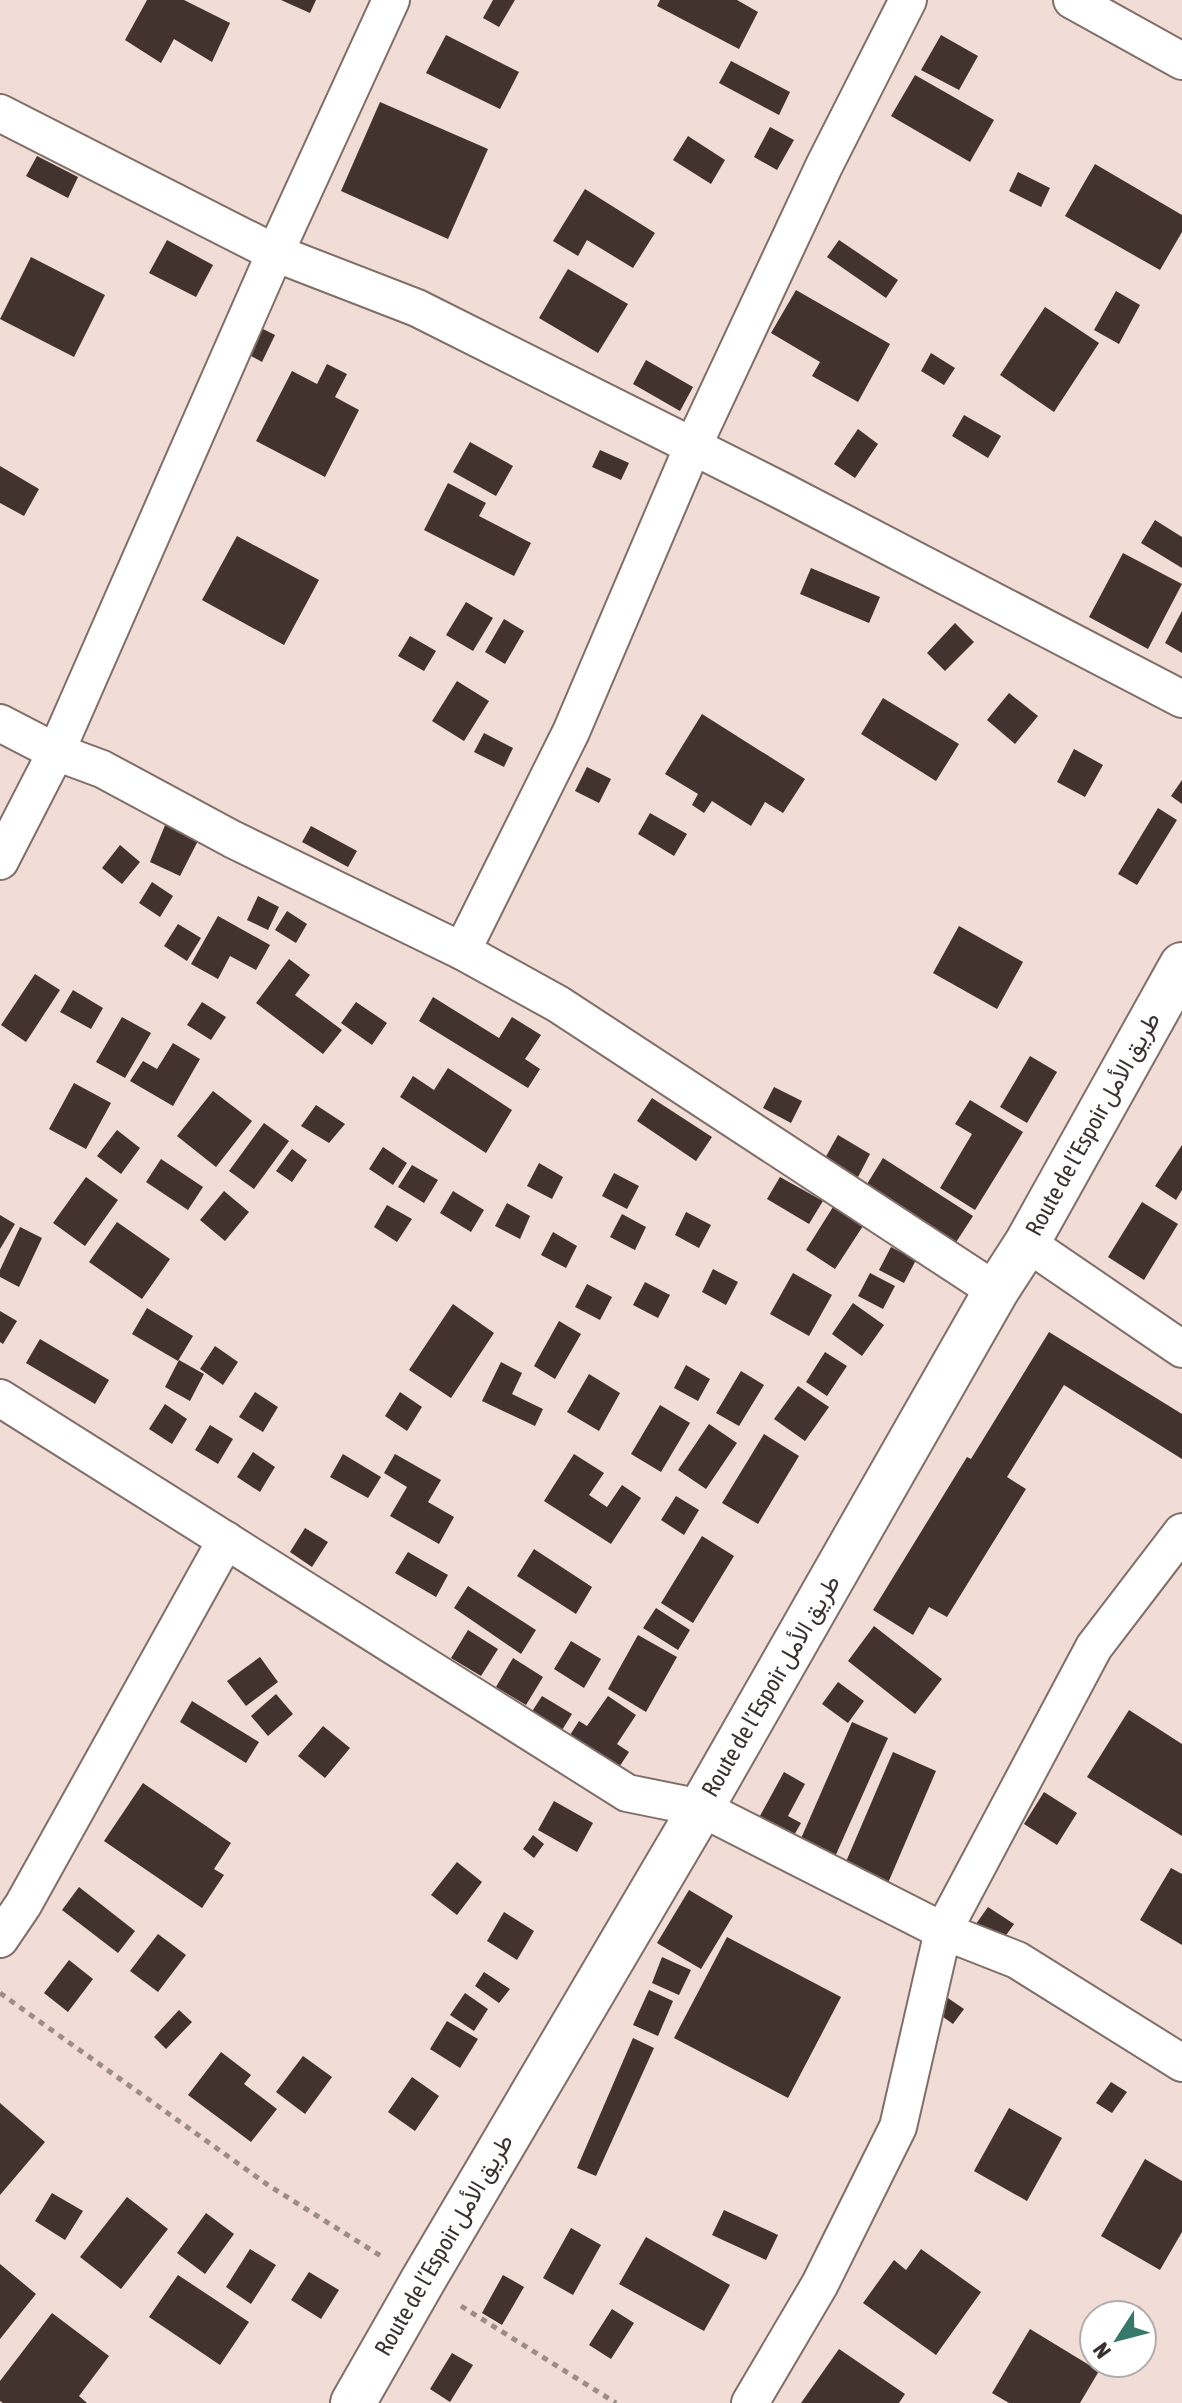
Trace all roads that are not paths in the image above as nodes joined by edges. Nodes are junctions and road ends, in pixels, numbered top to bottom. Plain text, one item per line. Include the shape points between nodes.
1 (391, 0) edge
2 (908, 0) edge
3 (1072, 0) edge
4 (1182, 61) edge
5 (0, 113) edge
6 (275, 253) junction
7 (693, 446) junction
8 (1182, 699) edge
9 (0, 723) edge
10 (56, 752) junction
11 (0, 861) edge
12 (462, 951) junction
13 (1182, 965) edge
14 (1027, 1243) junction
15 (996, 1291) junction
16 (1182, 1349) edge
17 (0, 1398) edge
18 (1182, 1532) edge
19 (226, 1540) junction
20 (701, 1808) junction
21 (943, 1931) junction
22 (0, 1939) edge
23 (1182, 2063) edge
24 (353, 2403) edge
25 (750, 2403) edge

1 - 6 street
2 - 7 street
3 - 4 street
5 - 6 street
6 - 7 street via 417,308
6 - 10 street
7 - 8 street
7 - 12 street via 571,732
9 - 10 street
10 - 11 street
10 - 12 street via 102,769
12 - 15 street via 558,1004
13 - 14 highway, Route de l’Espoir طريق الأمل
14 - 15 highway, Route de l’Espoir طريق الأمل
14 - 16 street
15 - 20 highway, Route de l’Espoir طريق الأمل
17 - 19 street
18 - 21 street via 1094,1647
19 - 20 street via 627,1793
19 - 22 street
20 - 21 street
20 - 24 highway, Route de l’Espoir طريق الأمل
21 - 23 street via 1017,1960
21 - 25 street via 898,2127 820,2284

